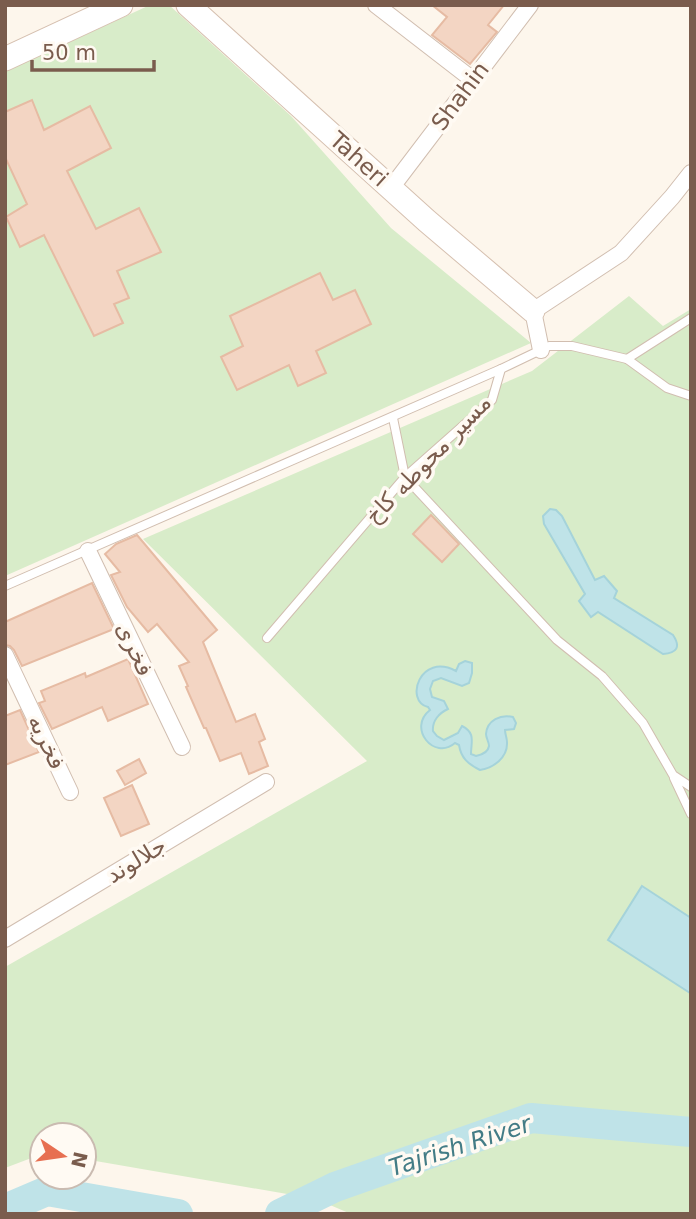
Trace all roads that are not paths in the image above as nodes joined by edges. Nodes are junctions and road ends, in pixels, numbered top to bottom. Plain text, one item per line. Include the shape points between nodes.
1 (121, 5) edge
2 (188, 5) edge
3 (376, 5) edge
4 (530, 5) edge
5 (5, 59) edge
6 (473, 80) junction
7 (691, 173) edge
8 (391, 188) junction
9 (533, 311) junction
10 (691, 318) edge
11 (541, 350) junction
12 (627, 359) junction
13 (501, 369) junction
14 (691, 396) edge
15 (393, 418) junction
16 (405, 477) junction
17 (89, 551) junction
18 (5, 586) edge
19 (267, 638) dead end
20 (5, 655) edge
21 (182, 747) dead end
22 (673, 775) junction
23 (266, 782) dead end
24 (691, 787) edge
25 (70, 792) dead end
26 (691, 814) edge
27 (5, 939) edge

1 - 5 street
2 - 8 street, Taheri
3 - 6 street
4 - 6 street, Shahin
6 - 8 street, Shahin
7 - 9 street via 621,253
8 - 9 street, Taheri
9 - 11 street
10 - 12 lane
11 - 12 lane, مسیر محوطه کاخ via 572,346
11 - 13 lane, مسیر محوطه کاخ
12 - 14 lane, مسیر محوطه کاخ via 667,388
13 - 15 lane
13 - 16 lane, مسیر محوطه کاخ via 492,400
15 - 16 lane
15 - 17 lane
16 - 19 lane, مسیر محوطه کاخ
16 - 22 lane via 557,640 602,676 643,723
17 - 18 lane
17 - 21 street, فخری
20 - 25 street, فخریه
22 - 24 lane
22 - 26 lane
23 - 27 street, جلالوند

